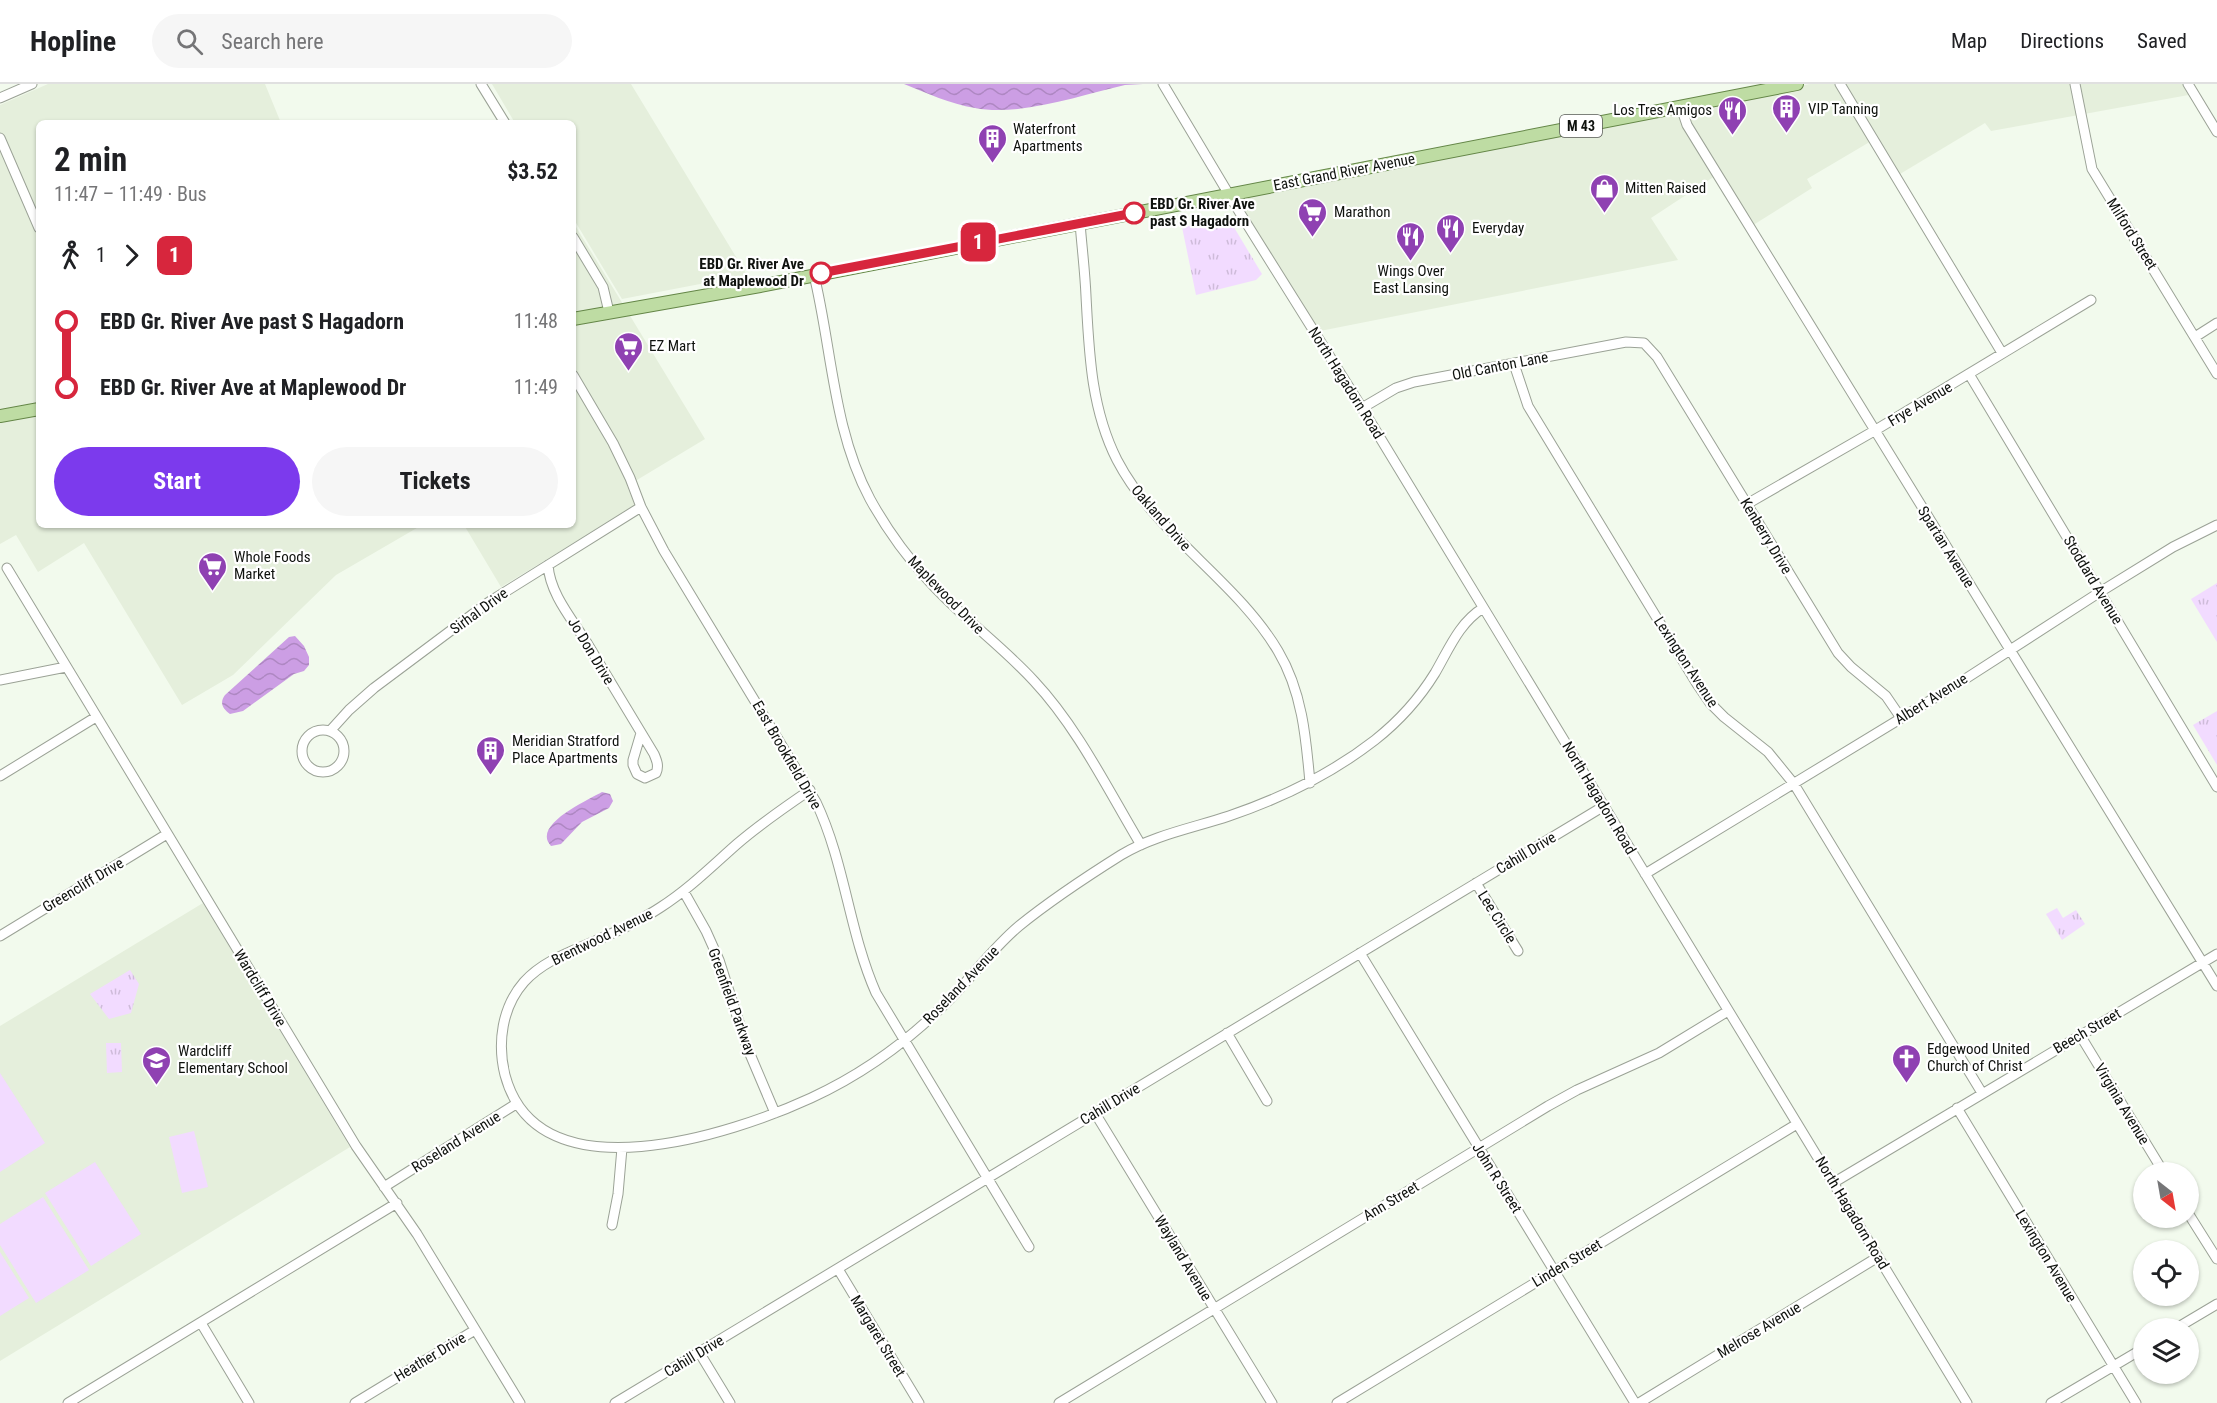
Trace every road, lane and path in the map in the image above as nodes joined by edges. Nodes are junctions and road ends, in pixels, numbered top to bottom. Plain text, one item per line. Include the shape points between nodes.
1 (32, 84) edge
2 (481, 84) edge
3 (1797, 84) edge
4 (1840, 84) edge
5 (2075, 84) edge
6 (2188, 84) edge
7 (1164, 86) edge
8 (0, 98) edge
9 (1681, 107) junction
10 (503, 120) edge
11 (2217, 132) edge
12 (0, 138) edge
13 (1229, 195) junction
14 (36, 221) edge
15 (1080, 223) junction
16 (576, 242) edge
17 (814, 275) junction
18 (2091, 300) dead end
19 (609, 312) junction
20 (576, 318) edge
21 (2217, 323) edge
22 (2195, 337) junction
23 (1644, 343) joint
24 (2002, 353) junction
25 (1514, 364) junction
26 (1969, 374) junction
27 (2217, 374) edge
28 (576, 380) edge
29 (1362, 408) junction
30 (36, 410) edge
31 (0, 416) edge
32 (1874, 431) junction
33 (1747, 504) junction
34 (641, 507) junction
35 (2217, 525) edge
36 (548, 565) junction
37 (7, 568) dead end
38 (2100, 591) junction
39 (1483, 608) junction
40 (2010, 650) junction
41 (66, 667) junction
42 (0, 680) edge
43 (96, 717) junction
44 (1901, 718) junction
45 (330, 731) junction
46 (641, 733) dead end
47 (0, 776) edge
48 (1310, 783) junction
49 (1794, 784) junction
50 (2217, 788) edge
51 (810, 790) junction
52 (1604, 806) junction
53 (167, 834) junction
54 (1142, 844) junction
55 (1645, 874) junction
56 (1476, 883) junction
57 (684, 892) junction
58 (0, 936) edge
59 (1518, 951) dead end
60 (1360, 953) junction
61 (2217, 954) edge
62 (2203, 962) junction
63 (2217, 986) edge
64 (1728, 1011) junction
65 (1227, 1033) junction
66 (2080, 1035) junction
67 (903, 1041) junction
68 (1982, 1093) junction
69 (1268, 1101) dead end
70 (516, 1104) junction
71 (1957, 1108) junction
72 (775, 1113) junction
73 (1095, 1113) junction
74 (1797, 1124) junction
75 (622, 1148) junction
76 (1478, 1148) junction
77 (2157, 1162) edge
78 (987, 1178) junction
79 (1833, 1183) junction
80 (384, 1187) junction
81 (397, 1203) junction
82 (612, 1225) dead end
83 (2197, 1228) edge
84 (1029, 1247) dead end
85 (1878, 1257) junction
86 (2217, 1259) edge
87 (837, 1269) junction
88 (1554, 1271) junction
89 (2217, 1304) edge
90 (1214, 1309) junction
91 (2193, 1318) edge
92 (201, 1323) junction
93 (475, 1330) junction
94 (699, 1353) junction
95 (2133, 1354) edge
96 (2113, 1366) junction
97 (68, 1403) edge
98 (249, 1403) edge
99 (355, 1403) edge
100 (520, 1403) edge
101 (615, 1403) edge
102 (730, 1403) edge
103 (919, 1403) edge
104 (1059, 1403) edge
105 (1272, 1403) edge
106 (1337, 1403) edge
107 (1637, 1403) edge
108 (1967, 1403) edge
109 (2051, 1403) edge
110 (2136, 1403) edge

1 - 8 street
2 - 10 street
3 - 9 main road, East Grand River Avenue / M 43
4 - 24 street
5 - 22 street, Milford Street via 2092,169
6 - 11 street
7 - 13 street, North Hagadorn Road
9 - 13 main road, East Grand River Avenue / M 43
9 - 32 street, Spartan Avenue via 1687,125
12 - 14 street
13 - 15 main road, East Grand River Avenue / M 43
13 - 29 street, North Hagadorn Road
15 - 17 main road, East Grand River Avenue / M 43
15 - 48 street, Oakland Drive via 1090,366 1108,441 1128,479 1152,512 1259,624 1279,651 1301,708
16 - 19 street via 603,287
17 - 19 main road, East Grand River Avenue / M 43
17 - 54 street, Maplewood Drive via 844,428 870,498 929,581 1052,702
18 - 24 street, Frye Avenue
19 - 20 main road, East Grand River Avenue / M 43
21 - 22 street
22 - 27 street, Milford Street
23 - 25 street, Old Canton Lane via 1626,342
23 - 33 street, Kenberry Drive via 1657,357
24 - 26 street, Frye Avenue
25 - 29 street, Old Canton Lane via 1414,382 1389,391
25 - 49 street, Lexington Avenue via 1533,414 1697,684 1710,703 1768,752
26 - 32 street, Frye Avenue
26 - 38 street, Stoddard Avenue
28 - 34 street, East Brookfield Drive via 618,453
29 - 39 street, North Hagadorn Road
30 - 31 main road
32 - 33 street, Frye Avenue
32 - 40 street, Spartan Avenue
33 - 44 street, Kenberry Drive via 1838,653 1886,696
34 - 36 street, Sirhal Drive
34 - 51 street, East Brookfield Drive
35 - 38 street, Albert Avenue
36 - 45 street, Sirhal Drive via 489,602 374,688
36 - 46 street, Jo Don Drive via 558,597
37 - 41 street, Wardcliff Drive
38 - 40 street, Albert Avenue
38 - 50 street, Stoddard Avenue
39 - 48 street, Roseland Avenue via 1460,629 1406,712 1372,742
39 - 52 street, North Hagadorn Road
40 - 44 street, Albert Avenue
40 - 62 street, Spartan Avenue
41 - 42 street
41 - 43 street, Wardcliff Drive
43 - 47 street
43 - 53 street, Wardcliff Drive
44 - 49 street, Albert Avenue
45 - 45 street, Sirhal Drive via 316,731 306,740 302,753 313,769 327,772 343,759 344,746
48 - 54 street, Roseland Avenue via 1261,805
49 - 55 street, Albert Avenue
49 - 68 street, Lexington Avenue
51 - 57 street, Brentwood Avenue via 768,818
51 - 67 street, East Brookfield Drive via 834,846 865,965
52 - 55 street, North Hagadorn Road
52 - 56 street, Cahill Drive
53 - 58 street, Greencliff Drive
53 - 80 street, Wardcliff Drive
54 - 67 street, Roseland Avenue via 1018,927 951,998
55 - 64 street, North Hagadorn Road
56 - 59 street, Lee Circle
56 - 60 street, Cahill Drive
57 - 70 street, Brentwood Avenue via 638,922 556,958 523,983 508,1010 500,1047
57 - 72 street, Greenfield Parkway via 719,960 747,1047
60 - 65 street, Cahill Drive
60 - 76 street, John R Street
61 - 62 street, Beech Street
62 - 63 street, Spartan Avenue
62 - 66 street, Beech Street
64 - 74 street, North Hagadorn Road
64 - 76 street, Ann Street via 1659,1053 1577,1090
65 - 69 street
65 - 73 street, Cahill Drive
66 - 68 street, Beech Street
66 - 77 street, Virginia Avenue
67 - 72 street, Roseland Avenue via 860,1071
67 - 78 street, East Brookfield Drive
68 - 71 street, Beech Street
70 - 75 street, Roseland Avenue via 535,1122 577,1144
70 - 80 street, Roseland Avenue
71 - 79 street, Beech Street
71 - 96 street, Lexington Avenue
72 - 75 street, Roseland Avenue via 710,1134
73 - 78 street, Cahill Drive
73 - 90 street, Wayland Avenue
74 - 79 street, North Hagadorn Road
74 - 88 street, Linden Street
75 - 82 street
76 - 88 street, John R Street
76 - 90 street, Ann Street
78 - 84 street, East Brookfield Drive
78 - 87 street, Cahill Drive
79 - 85 street, North Hagadorn Road
80 - 81 street, Wardcliff Drive
81 - 92 street
81 - 93 street, Wardcliff Drive
83 - 86 street
85 - 107 street, Melrose Avenue
85 - 108 street, North Hagadorn Road
87 - 94 street, Cahill Drive
87 - 103 street, Margaret Street
88 - 106 street, Linden Street
88 - 107 street, John R Street
89 - 91 street
90 - 104 street, Ann Street
90 - 105 street, Wayland Avenue
92 - 97 street
92 - 98 street
93 - 99 street, Heather Drive
93 - 100 street, Wardcliff Drive
94 - 101 street, Cahill Drive
94 - 102 street
95 - 96 street
96 - 109 street
96 - 110 street, Lexington Avenue

